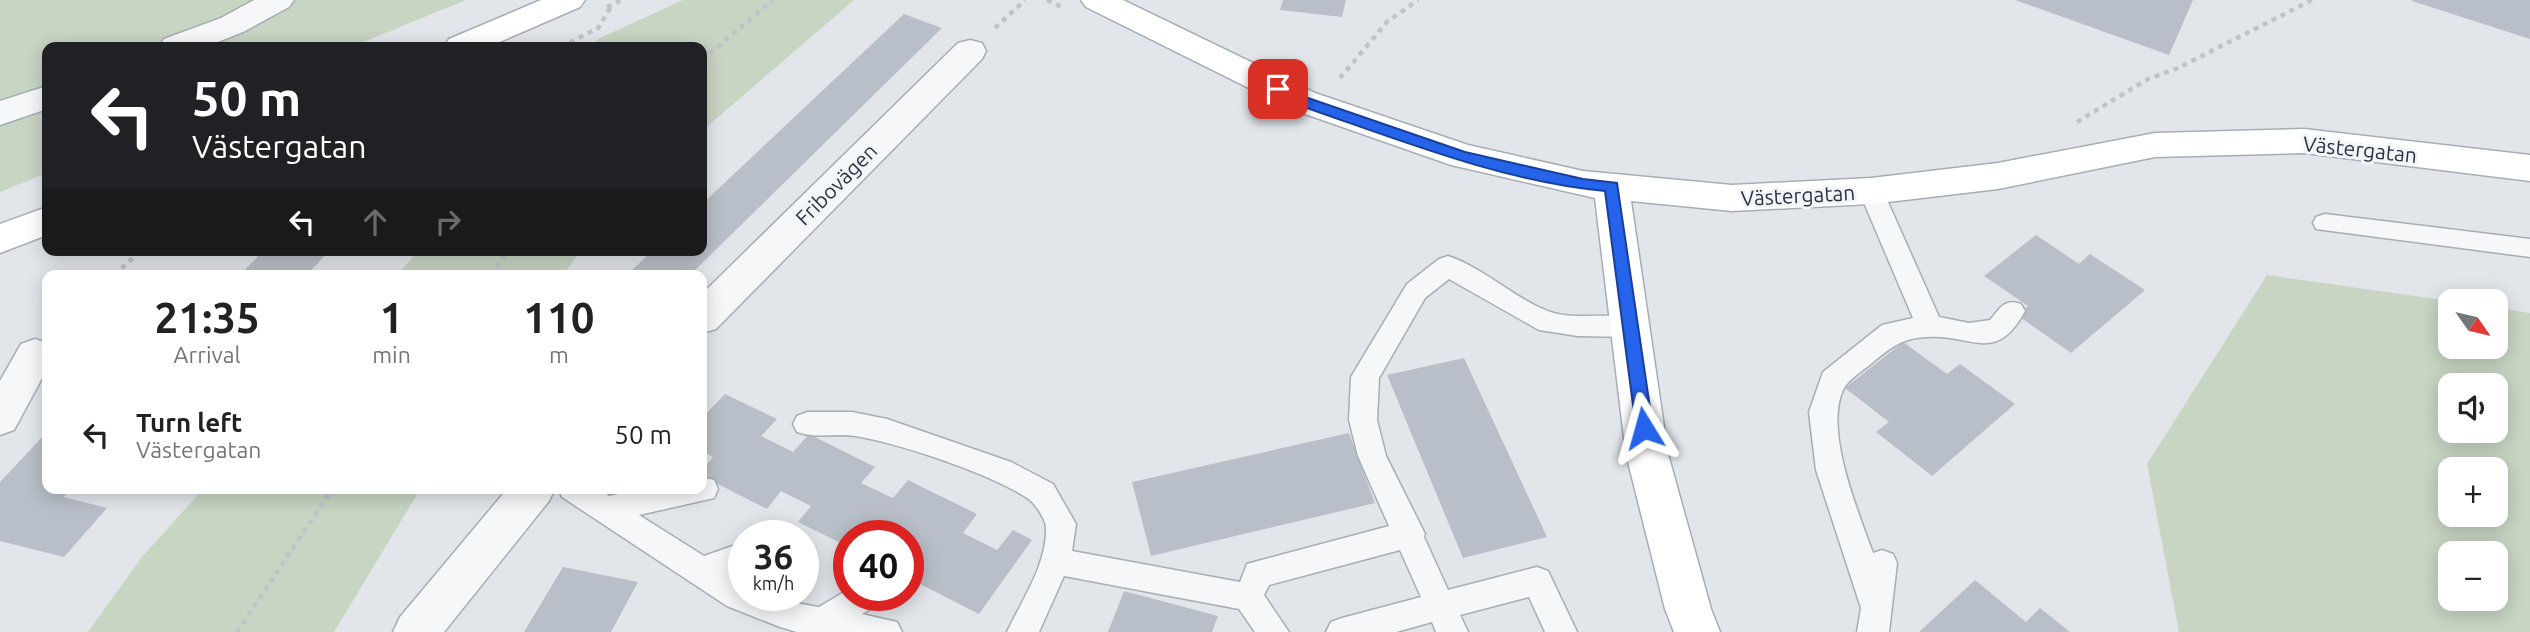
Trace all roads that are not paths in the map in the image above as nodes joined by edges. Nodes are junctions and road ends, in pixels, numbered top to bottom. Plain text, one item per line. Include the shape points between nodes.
1 (278, 0) edge
2 (569, 0) edge
3 (1097, 0) edge
4 (188, 42) edge
5 (472, 42) edge
6 (970, 51) dead end
7 (42, 99) edge
8 (0, 113) edge
9 (2530, 168) edge
10 (1611, 187) junction
11 (1871, 191) junction
12 (42, 222) edge
13 (2325, 223) dead end
14 (0, 239) edge
15 (2530, 248) edge
16 (2012, 311) dead end
17 (707, 313) edge
18 (1930, 326) junction
19 (1630, 327) junction
20 (35, 355) dead end
21 (0, 418) edge
22 (807, 424) dead end
23 (529, 494) edge
24 (581, 494) edge
25 (679, 494) edge
26 (605, 509) junction
27 (1410, 534) junction
28 (728, 561) edge
29 (1056, 561) junction
30 (1882, 563) dead end
31 (701, 570) junction
32 (1248, 597) junction
33 (840, 611) edge
34 (1447, 619) edge
35 (1874, 620) edge
36 (822, 622) junction
37 (416, 632) edge
38 (886, 632) edge
39 (1023, 632) edge
40 (1273, 632) edge
41 (1342, 632) edge
42 (1561, 632) edge
43 (1697, 632) edge

1 - 4 street
2 - 5 street
3 - 10 street, Västergatan via 1303,102 1463,156
6 - 17 street, Fribovägen
7 - 8 street
9 - 11 street, Västergatan via 2304,141 2155,145 1998,176
10 - 11 street, Västergatan via 1732,198
10 - 19 street
11 - 18 lane
12 - 14 street
13 - 15 lane
16 - 18 lane via 1998,330 1969,333
18 - 35 lane via 1891,332 1833,380 1823,412 1830,470
19 - 27 lane via 1539,320 1448,266 1416,291 1365,377 1363,420 1372,456
19 - 43 street via 1647,454
20 - 21 street
22 - 29 lane via 852,424 887,431 1001,471 1043,494 1061,524
23 - 37 street
24 - 26 lane
25 - 26 lane
26 - 31 lane
27 - 32 lane via 1258,574
27 - 34 lane
28 - 31 lane
29 - 32 lane
29 - 39 lane
30 - 35 lane
31 - 36 lane via 738,596 791,617
32 - 40 lane
33 - 36 lane
34 - 41 lane
34 - 42 lane via 1537,581
36 - 38 lane

